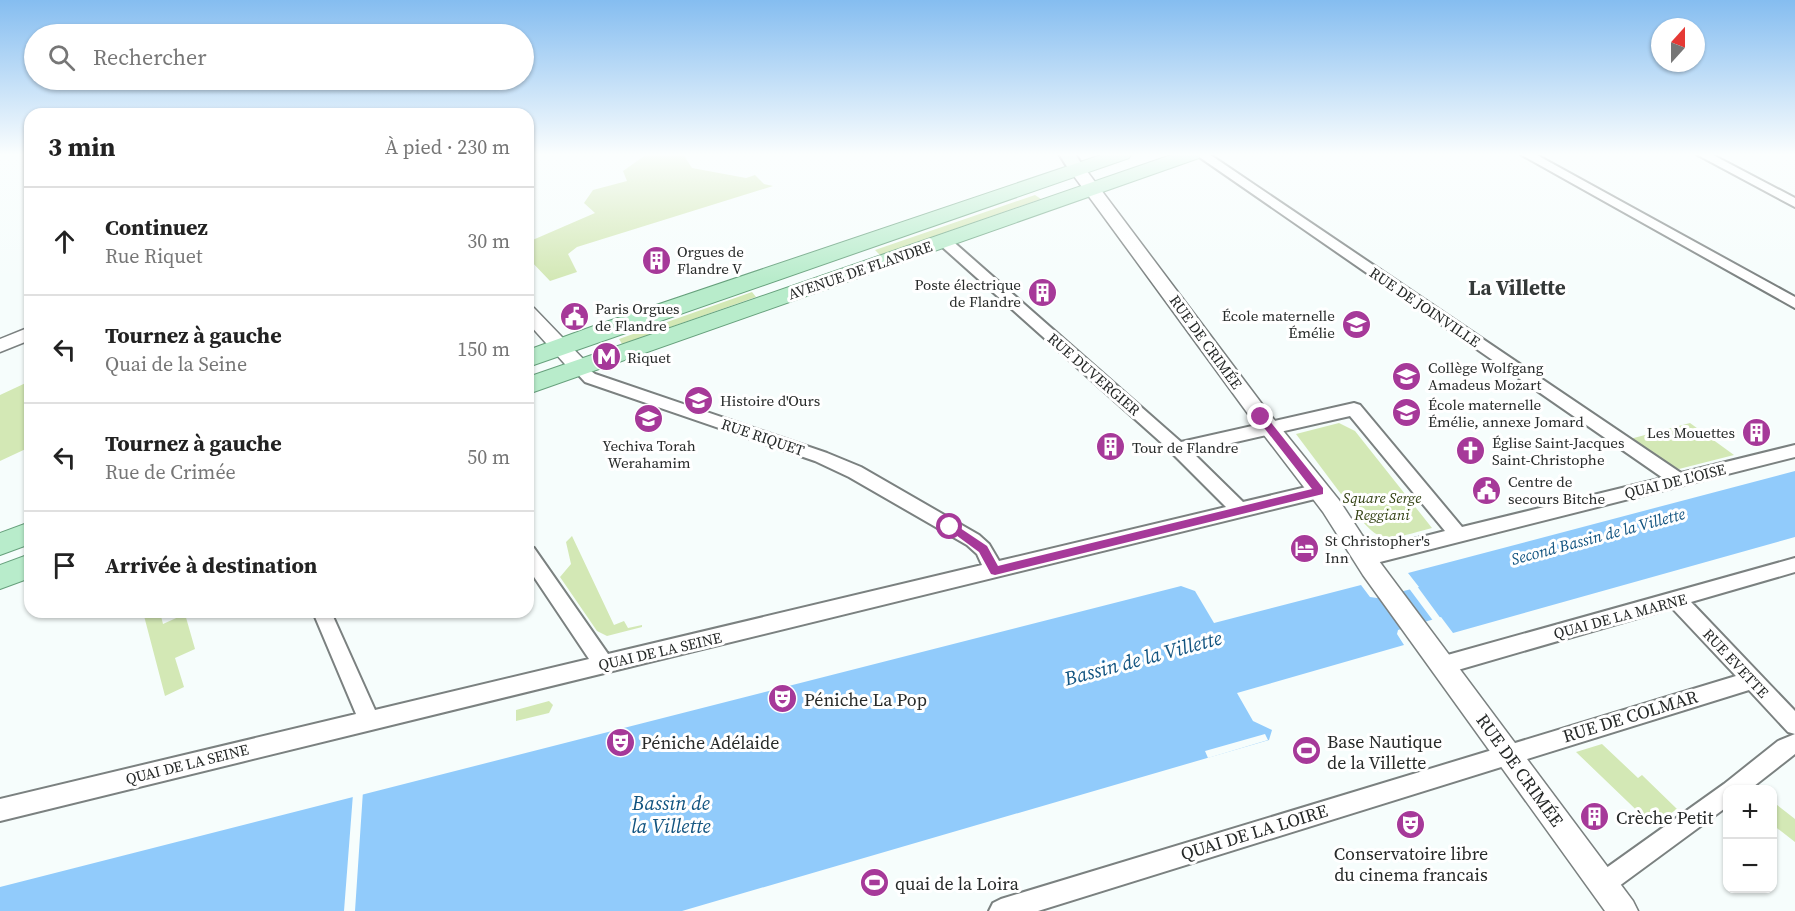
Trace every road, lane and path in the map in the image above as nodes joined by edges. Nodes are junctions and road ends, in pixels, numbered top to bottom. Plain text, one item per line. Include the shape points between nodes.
1 (974, 197) edge
2 (1070, 197) edge
3 (1097, 197) edge
4 (1263, 197) edge
5 (1603, 197) edge
6 (944, 241) junction
7 (1795, 303) edge
8 (534, 318) edge
9 (24, 336) edge
10 (0, 346) edge
11 (560, 346) junction
12 (534, 357) edge
13 (580, 368) junction
14 (534, 384) edge
15 (1271, 428) junction
16 (1178, 449) junction
17 (1795, 450) edge
18 (1679, 480) junction
19 (1319, 491) junction
20 (1240, 510) junction
21 (24, 535) edge
22 (1352, 536) junction
23 (1460, 537) junction
24 (0, 544) edge
25 (534, 562) edge
26 (1795, 565) edge
27 (24, 568) edge
28 (995, 571) junction
29 (0, 577) edge
30 (1677, 600) junction
31 (325, 618) edge
32 (604, 665) junction
33 (1444, 665) junction
34 (1752, 680) junction
35 (369, 720) junction
36 (1795, 725) edge
37 (1795, 744) edge
38 (1507, 754) junction
39 (1737, 785) edge
40 (1723, 797) edge
41 (0, 810) edge
42 (1603, 884) junction
43 (1001, 911) edge
44 (1623, 911) edge

1 - 11 main road, AVENUE DE FLANDRE
2 - 6 main road, AVENUE DE FLANDRE
3 - 15 street, RUE DE CRIMÉE
4 - 18 street, RUE DE JOINVILLE
5 - 7 street
6 - 13 main road, AVENUE DE FLANDRE
6 - 16 street, RUE DUVERGIER
8 - 11 street, RUE RIQUET
9 - 10 street
11 - 12 main road, AVENUE DE FLANDRE
11 - 13 street, RUE RIQUET
13 - 14 main road, AVENUE DE FLANDRE
13 - 28 street, RUE RIQUET via 590,378 855,472 973,540
15 - 16 street
15 - 19 street, RUE DE CRIMÉE
15 - 23 street via 1354,409
16 - 20 street, RUE DUVERGIER
17 - 18 street, QUAI DE L'OISE
18 - 23 street, QUAI DE L'OISE
19 - 20 street, QUAI DE LA SEINE
19 - 22 street, RUE DE CRIMÉE
20 - 28 street, QUAI DE LA SEINE
21 - 24 main road
22 - 23 street, QUAI DE L'OISE via 1376,556
22 - 33 street, RUE DE CRIMÉE
25 - 32 street
26 - 30 street, QUAI DE LA MARNE
27 - 29 main road
28 - 32 street, QUAI DE LA SEINE
30 - 33 street, QUAI DE LA MARNE
30 - 34 street, RUE EVETTE
31 - 35 street
32 - 35 street, QUAI DE LA SEINE
33 - 38 street, RUE DE CRIMÉE
34 - 36 street, RUE EVETTE
34 - 38 street, RUE DE COLMAR
35 - 41 street, QUAI DE LA SEINE
37 - 39 street
38 - 42 street, RUE DE CRIMÉE
38 - 43 street, QUAI DE LA LOIRE
40 - 42 street
42 - 44 street, RUE DE CRIMÉE

